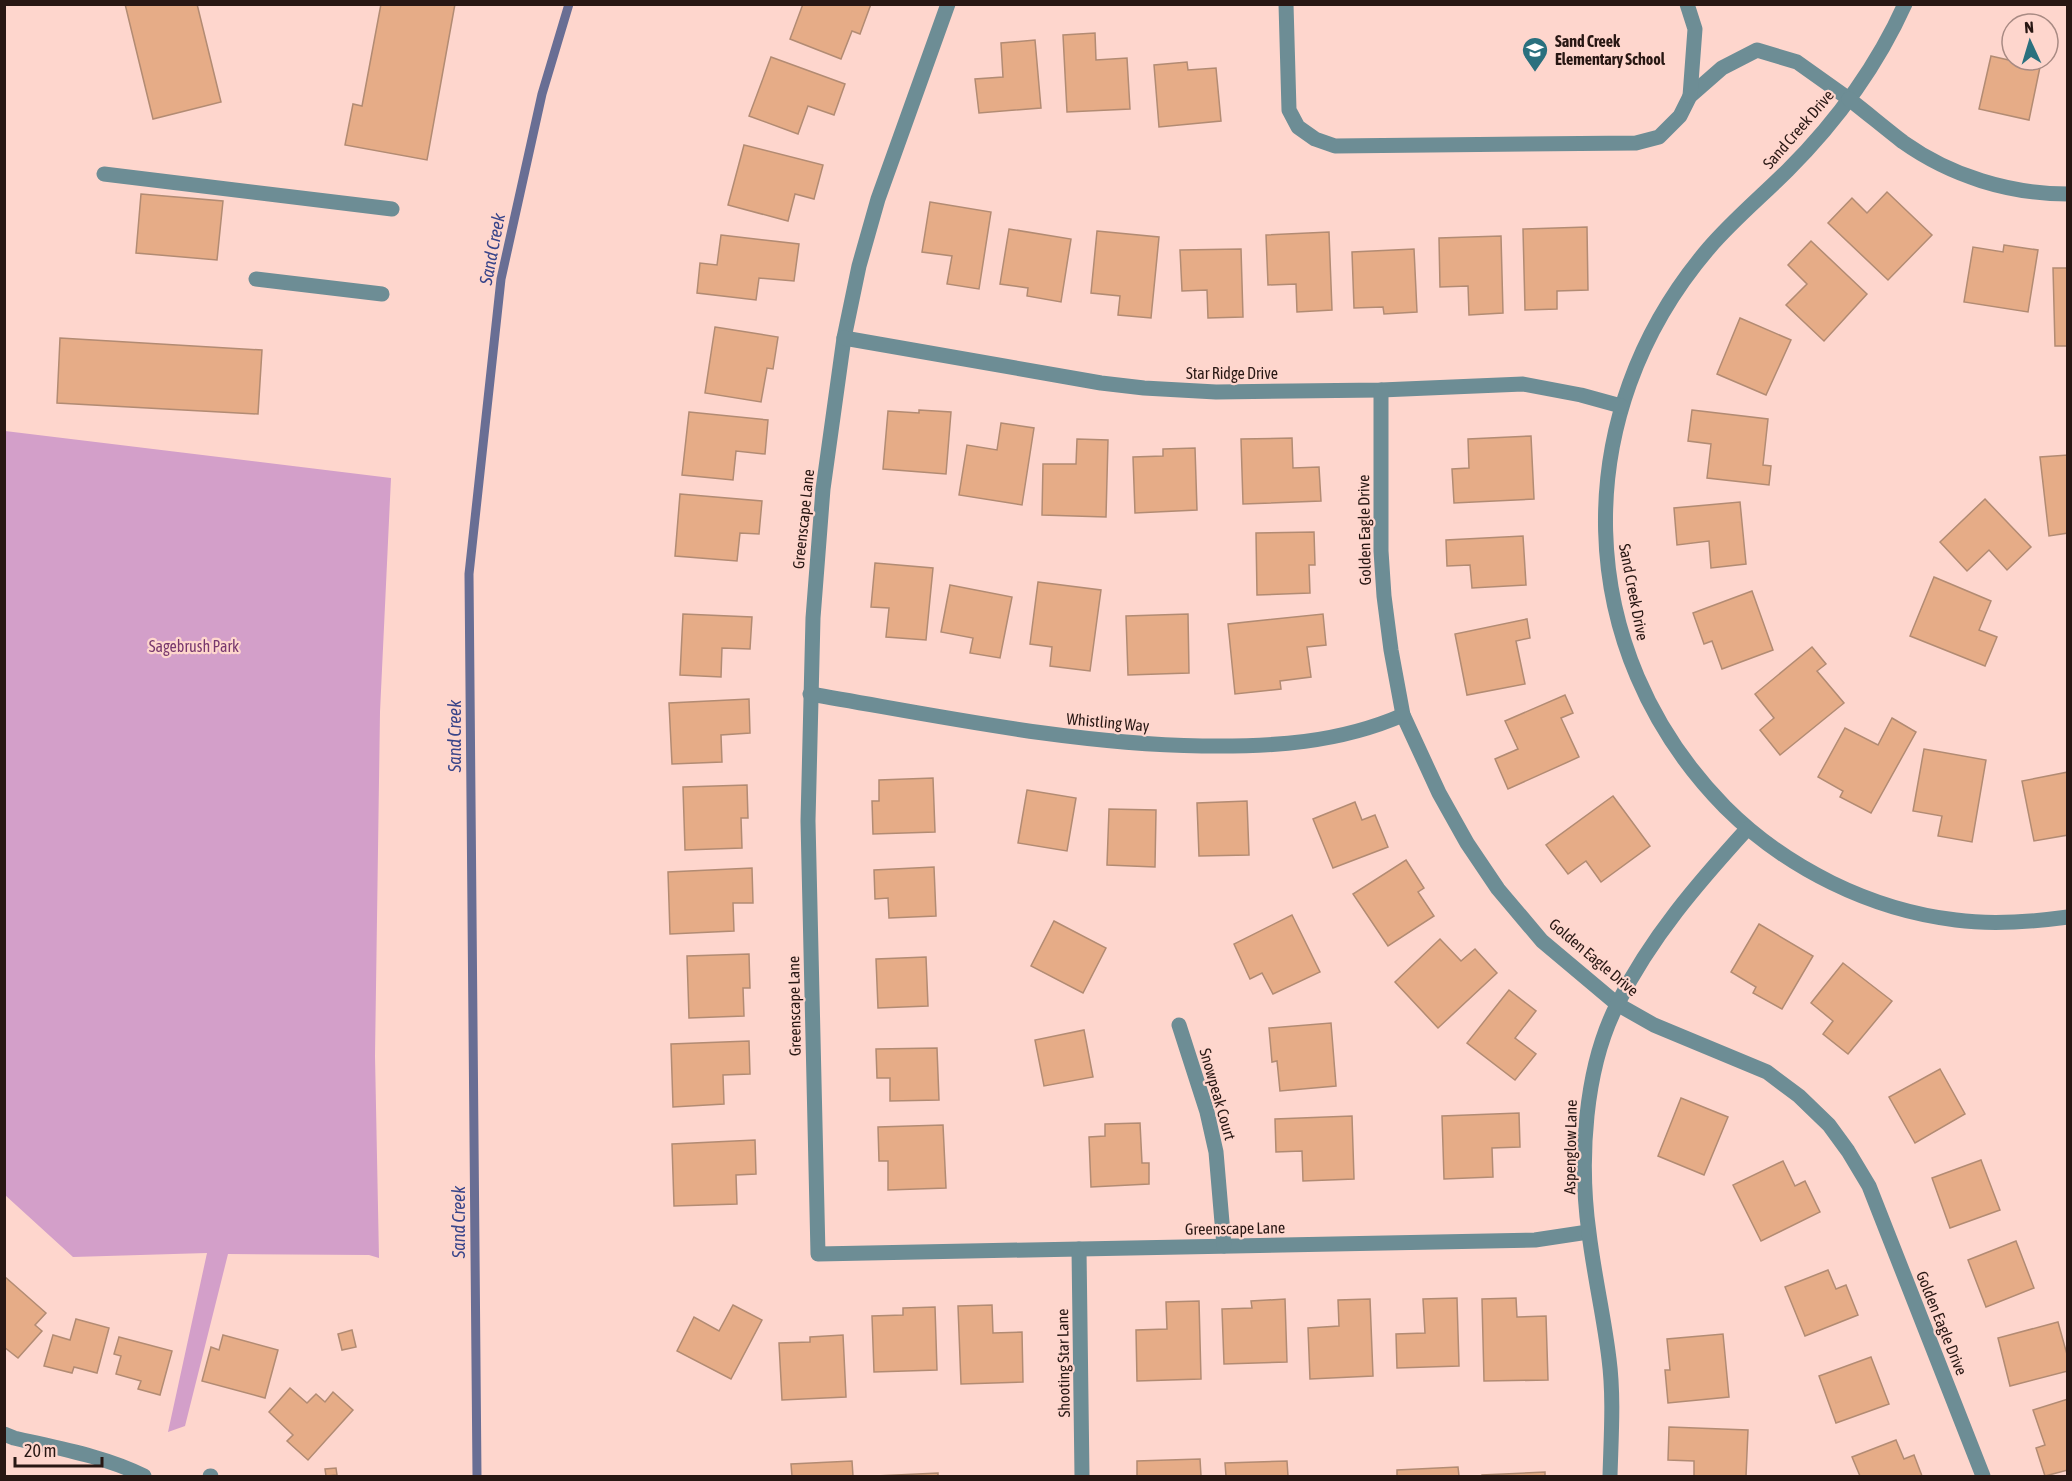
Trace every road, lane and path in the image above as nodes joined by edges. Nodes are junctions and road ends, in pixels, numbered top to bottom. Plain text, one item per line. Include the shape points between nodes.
1 (948, 4) edge
2 (1286, 4) edge
3 (1688, 4) edge
4 (1905, 4) edge
5 (1690, 96) junction
6 (1849, 99) junction
7 (104, 174) dead end
8 (2067, 194) edge
9 (392, 209) dead end
10 (256, 279) dead end
11 (382, 294) dead end
12 (844, 339) junction
13 (1381, 390) junction
14 (1621, 406) junction
15 (810, 694) junction
16 (1403, 715) junction
17 (1747, 829) junction
18 (2067, 917) edge
19 (1617, 1004) junction
20 (1179, 1025) dead end
21 (1588, 1232) junction
22 (1224, 1246) junction
23 (1079, 1249) junction
24 (4, 1434) edge
25 (144, 1476) edge
26 (1082, 1476) edge
27 (1610, 1476) edge
28 (1983, 1476) edge

1 - 12 street, Greenscape Lane via 878,199
2 - 5 street via 1289,110 1298,127 1335,146 1636,143 1659,137 1680,116
3 - 5 street via 1695,29
4 - 6 street, Sand Creek Drive
5 - 6 street via 1722,68 1757,50 1797,62
6 - 8 street via 1905,142 1974,179 2013,189
6 - 14 street, Sand Creek Drive via 1818,138 1710,247 1691,272 1643,349
7 - 9 street
10 - 11 street
12 - 13 street, Star Ridge Drive via 1144,388 1216,392
12 - 15 street, Greenscape Lane via 823,489
13 - 14 street, Star Ridge Drive via 1523,384
13 - 16 street, Golden Eagle Drive via 1384,596
14 - 17 street, Sand Creek Drive via 1604,529 1606,563 1622,636 1635,674 1679,753
15 - 16 street, Whistling Way via 1049,735 1167,746 1284,744 1333,738
15 - 23 street, Greenscape Lane via 808,821 818,1254
16 - 19 street, Golden Eagle Drive via 1439,793 1498,889 1542,941
17 - 18 street, Sand Creek Drive via 1830,883 1911,912 1956,921 1997,923
17 - 19 street, Aspenglow Lane via 1698,883 1651,944
19 - 21 street, Aspenglow Lane via 1599,1049 1590,1088 1585,1164
19 - 28 street, Golden Eagle Drive via 1654,1025 1767,1072 1829,1125 1869,1186
20 - 22 street, Snowpeak Court via 1216,1152
21 - 22 street, Greenscape Lane via 1535,1240
21 - 27 street, Aspenglow Lane via 1609,1361
22 - 23 street, Greenscape Lane
23 - 26 street, Shooting Star Lane
24 - 25 street

